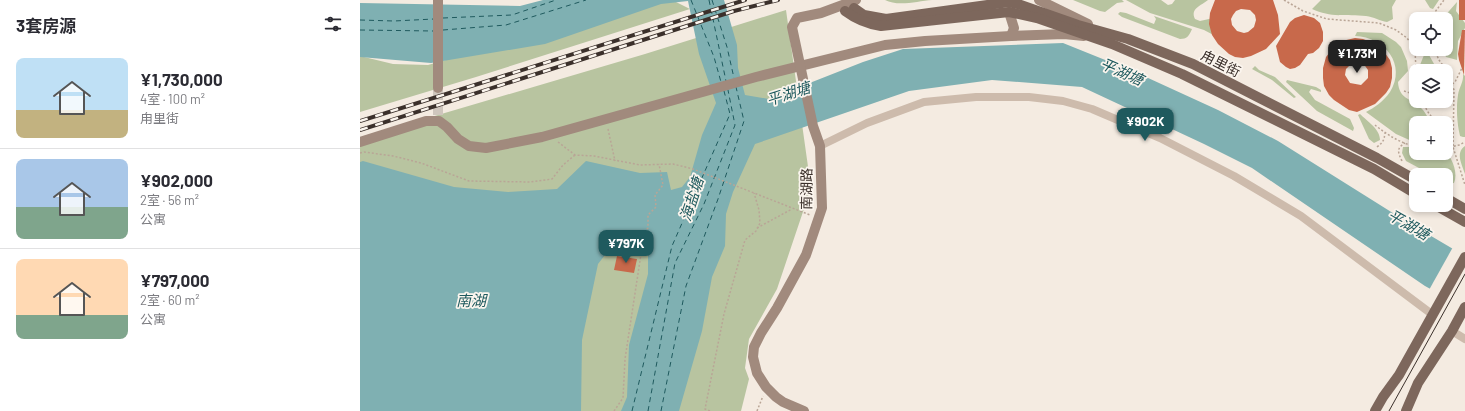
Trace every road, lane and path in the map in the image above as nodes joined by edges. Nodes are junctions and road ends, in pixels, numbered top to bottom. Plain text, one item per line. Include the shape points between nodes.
1 (1039, 0) edge
2 (1284, 0) edge
3 (1444, 0) edge
4 (438, 1) edge
5 (1007, 4) edge
6 (852, 6) edge
7 (1435, 12) edge
8 (1011, 36) junction
9 (1091, 37) junction
10 (1128, 38) junction
11 (1438, 56) edge
12 (1416, 64) edge
13 (800, 66) junction
14 (1462, 68) dead end
15 (1453, 83) edge
16 (438, 88) tunnel mouth
17 (1404, 91) dead end
18 (1409, 93) edge
19 (606, 119) junction
20 (1375, 125) dead end
21 (1385, 133) junction
22 (549, 135) junction
23 (360, 142) edge
24 (1465, 142) edge
25 (1405, 143) junction
26 (1409, 144) edge
27 (820, 146) junction
28 (1376, 147) dead end
29 (1453, 147) junction
30 (360, 153) edge
31 (575, 154) junction
32 (615, 161) junction
33 (659, 164) junction
34 (1405, 166) dead end
35 (1409, 176) edge
36 (1465, 185) edge
37 (1409, 190) edge
38 (754, 193) junction
39 (1453, 202) edge
40 (793, 208) junction
41 (1465, 208) edge
42 (1447, 212) edge
43 (819, 219) junction
44 (1465, 222) edge
45 (757, 228) junction
46 (1465, 256) edge
47 (1463, 310) edge
48 (1433, 315) junction
49 (1452, 331) junction
50 (1465, 339) edge
51 (766, 386) junction
52 (614, 411) edge
53 (710, 411) edge
54 (757, 411) edge
55 (804, 411) edge
56 (1375, 411) edge
57 (1406, 411) edge

1 - 10 street via 1084,23
2 - 12 path via 1303,11 1327,19 1373,22 1396,30 1407,38 1415,49
3 - 7 path
4 - 16 street
5 - 6 main road via 886,19 864,15
5 - 8 street via 1014,28
5 - 9 main road, 甪里街 via 1037,18
5 - 10 main road, 甪里街 via 1018,4 1078,25
6 - 13 street, 南湖路 via 797,18 792,26
8 - 9 street via 1064,34
8 - 13 street via 885,45
9 - 37 main road, 甪里街 via 1182,74 1374,169
10 - 35 main road, 甪里街 via 1193,64
11 - 29 path via 1454,90
13 - 19 street
13 - 27 street, 南湖路
14 - 15 path
17 - 18 path
19 - 22 street
19 - 32 path
20 - 21 path
21 - 25 path
21 - 28 path via 1383,143
22 - 23 street via 486,148 469,146 458,139 438,118
22 - 31 path
24 - 29 path
25 - 26 path
25 - 34 path via 1398,149
27 - 43 street, 南湖路 via 822,208
27 - 48 street via 867,123 924,102 976,97 1028,97 1063,101 1092,109 1160,138 1234,176 1301,216
29 - 36 path
30 - 31 path via 386,155 421,163 469,181 530,182 552,179
31 - 32 path
32 - 33 path via 640,165
33 - 38 path via 694,169
33 - 52 path via 663,185 655,195 656,207 648,215 648,228 635,241 641,254 626,352 623,398
38 - 40 path
38 - 45 path via 759,210 760,223
39 - 41 main road
40 - 43 path
40 - 45 path
42 - 44 main road
43 - 51 street, 南湖路 via 806,255 754,347 753,357 757,373
45 - 53 path via 746,240 724,314 705,409
46 - 48 main road
47 - 49 main road
48 - 56 main road
49 - 50 street
49 - 57 main road via 1418,383
51 - 54 path
51 - 55 street, 南湖路 via 783,402

